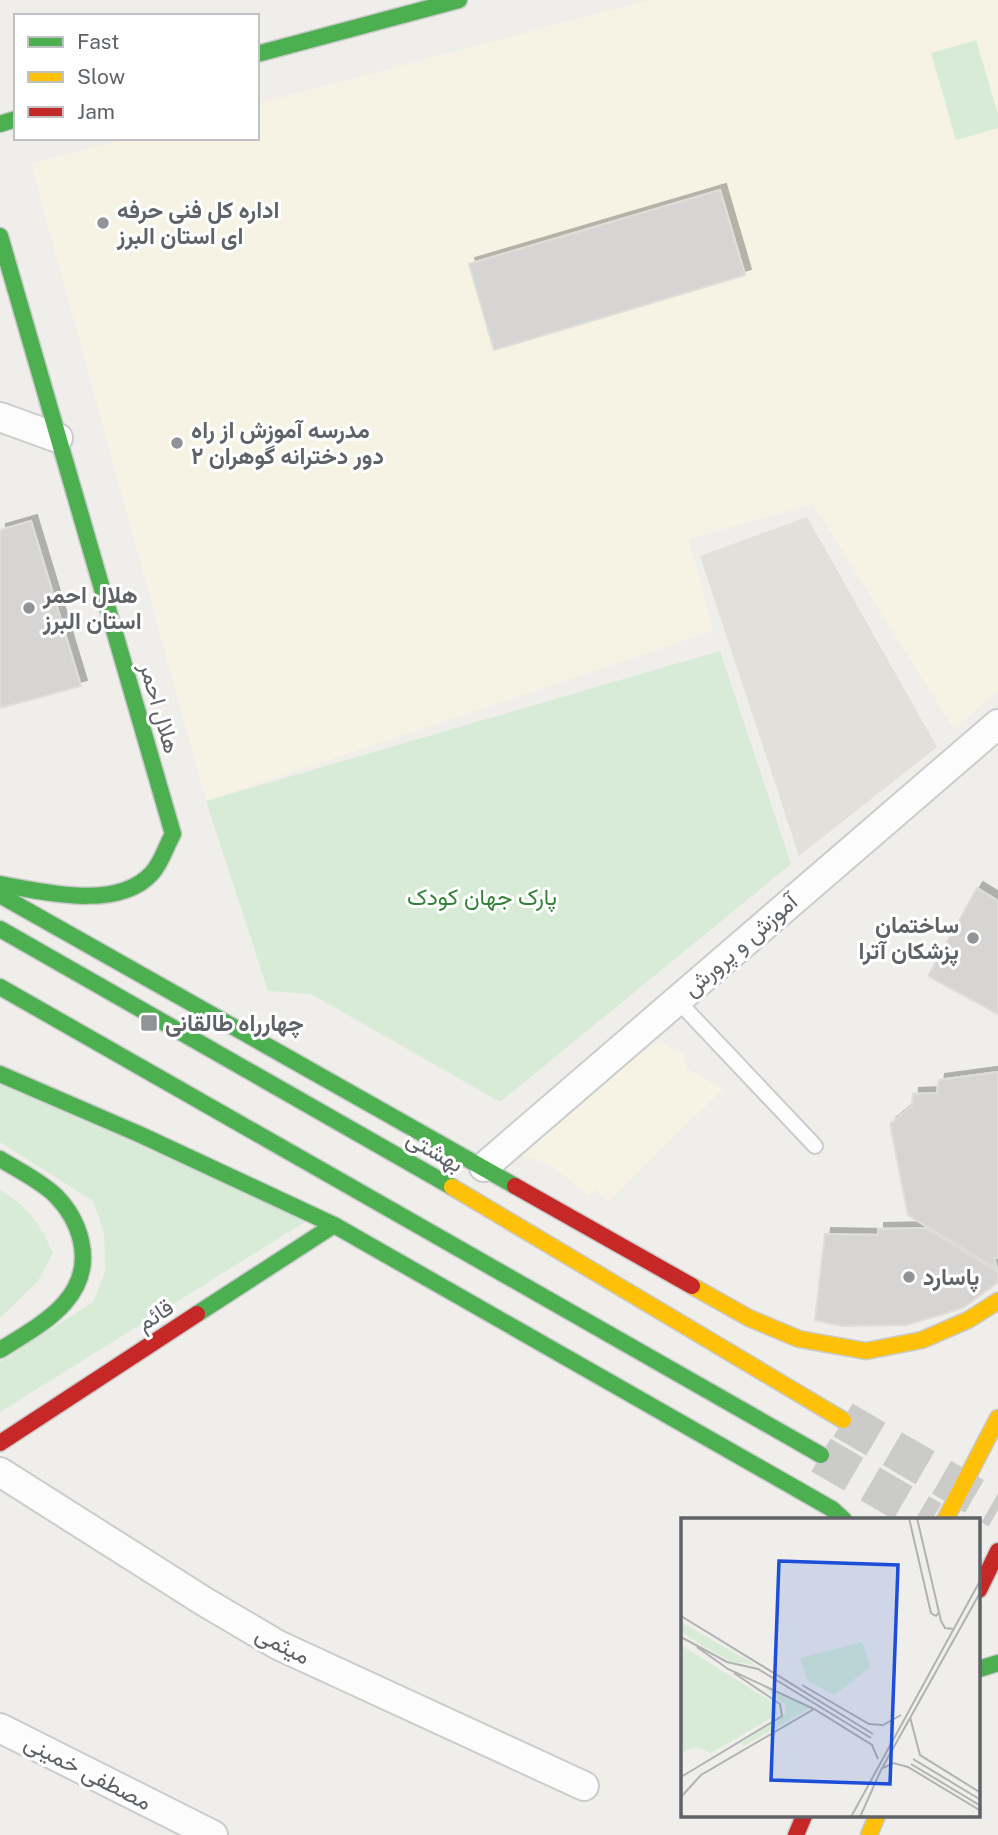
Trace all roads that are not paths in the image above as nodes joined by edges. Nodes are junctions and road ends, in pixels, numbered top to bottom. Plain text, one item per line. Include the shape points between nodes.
1 (459, 0) edge
2 (259, 53) edge
3 (0, 236) edge
4 (0, 417) edge
5 (58, 438) junction
6 (998, 724) edge
7 (0, 884) edge
8 (0, 895) edge
9 (0, 929) edge
10 (0, 987) edge
11 (677, 1000) junction
12 (0, 1074) edge
13 (815, 1146) dead end
14 (0, 1159) edge
15 (484, 1167) junction
16 (334, 1225) junction
17 (998, 1301) edge
18 (0, 1350) edge
19 (998, 1418) edge
20 (843, 1420) tunnel mouth
21 (0, 1443) edge
22 (821, 1455) tunnel mouth
23 (0, 1472) edge
24 (842, 1518) edge
25 (946, 1518) edge
26 (998, 1551) edge
27 (981, 1586) edge
28 (998, 1663) edge
29 (981, 1668) edge
30 (0, 1728) edge
31 (584, 1786) dead end
32 (803, 1818) edge
33 (876, 1818) edge
34 (213, 1835) edge
35 (796, 1835) edge
36 (869, 1835) edge

1 - 2 main road
3 - 5 main road, هلال احمر
4 - 5 street
5 - 7 main road, هلال احمر via 173,834 152,875 124,893 78,896
6 - 11 street, آموزش و پرورش
8 - 15 main road
9 - 20 main road, بهشتى via 432,1175
10 - 22 main road
11 - 13 lane
11 - 15 street, آموزش و پرورش
12 - 16 main road
14 - 18 main road via 54,1193 73,1216 83,1242 82,1271 71,1298 50,1318
15 - 17 main road via 749,1318 799,1339 866,1351 922,1340
16 - 21 main road, قائم
16 - 24 main road
19 - 25 main road
23 - 31 street, میثمی via 278,1645
26 - 27 main road
28 - 29 main road
30 - 34 street, مصطفی خمینی
32 - 35 main road
33 - 36 main road

